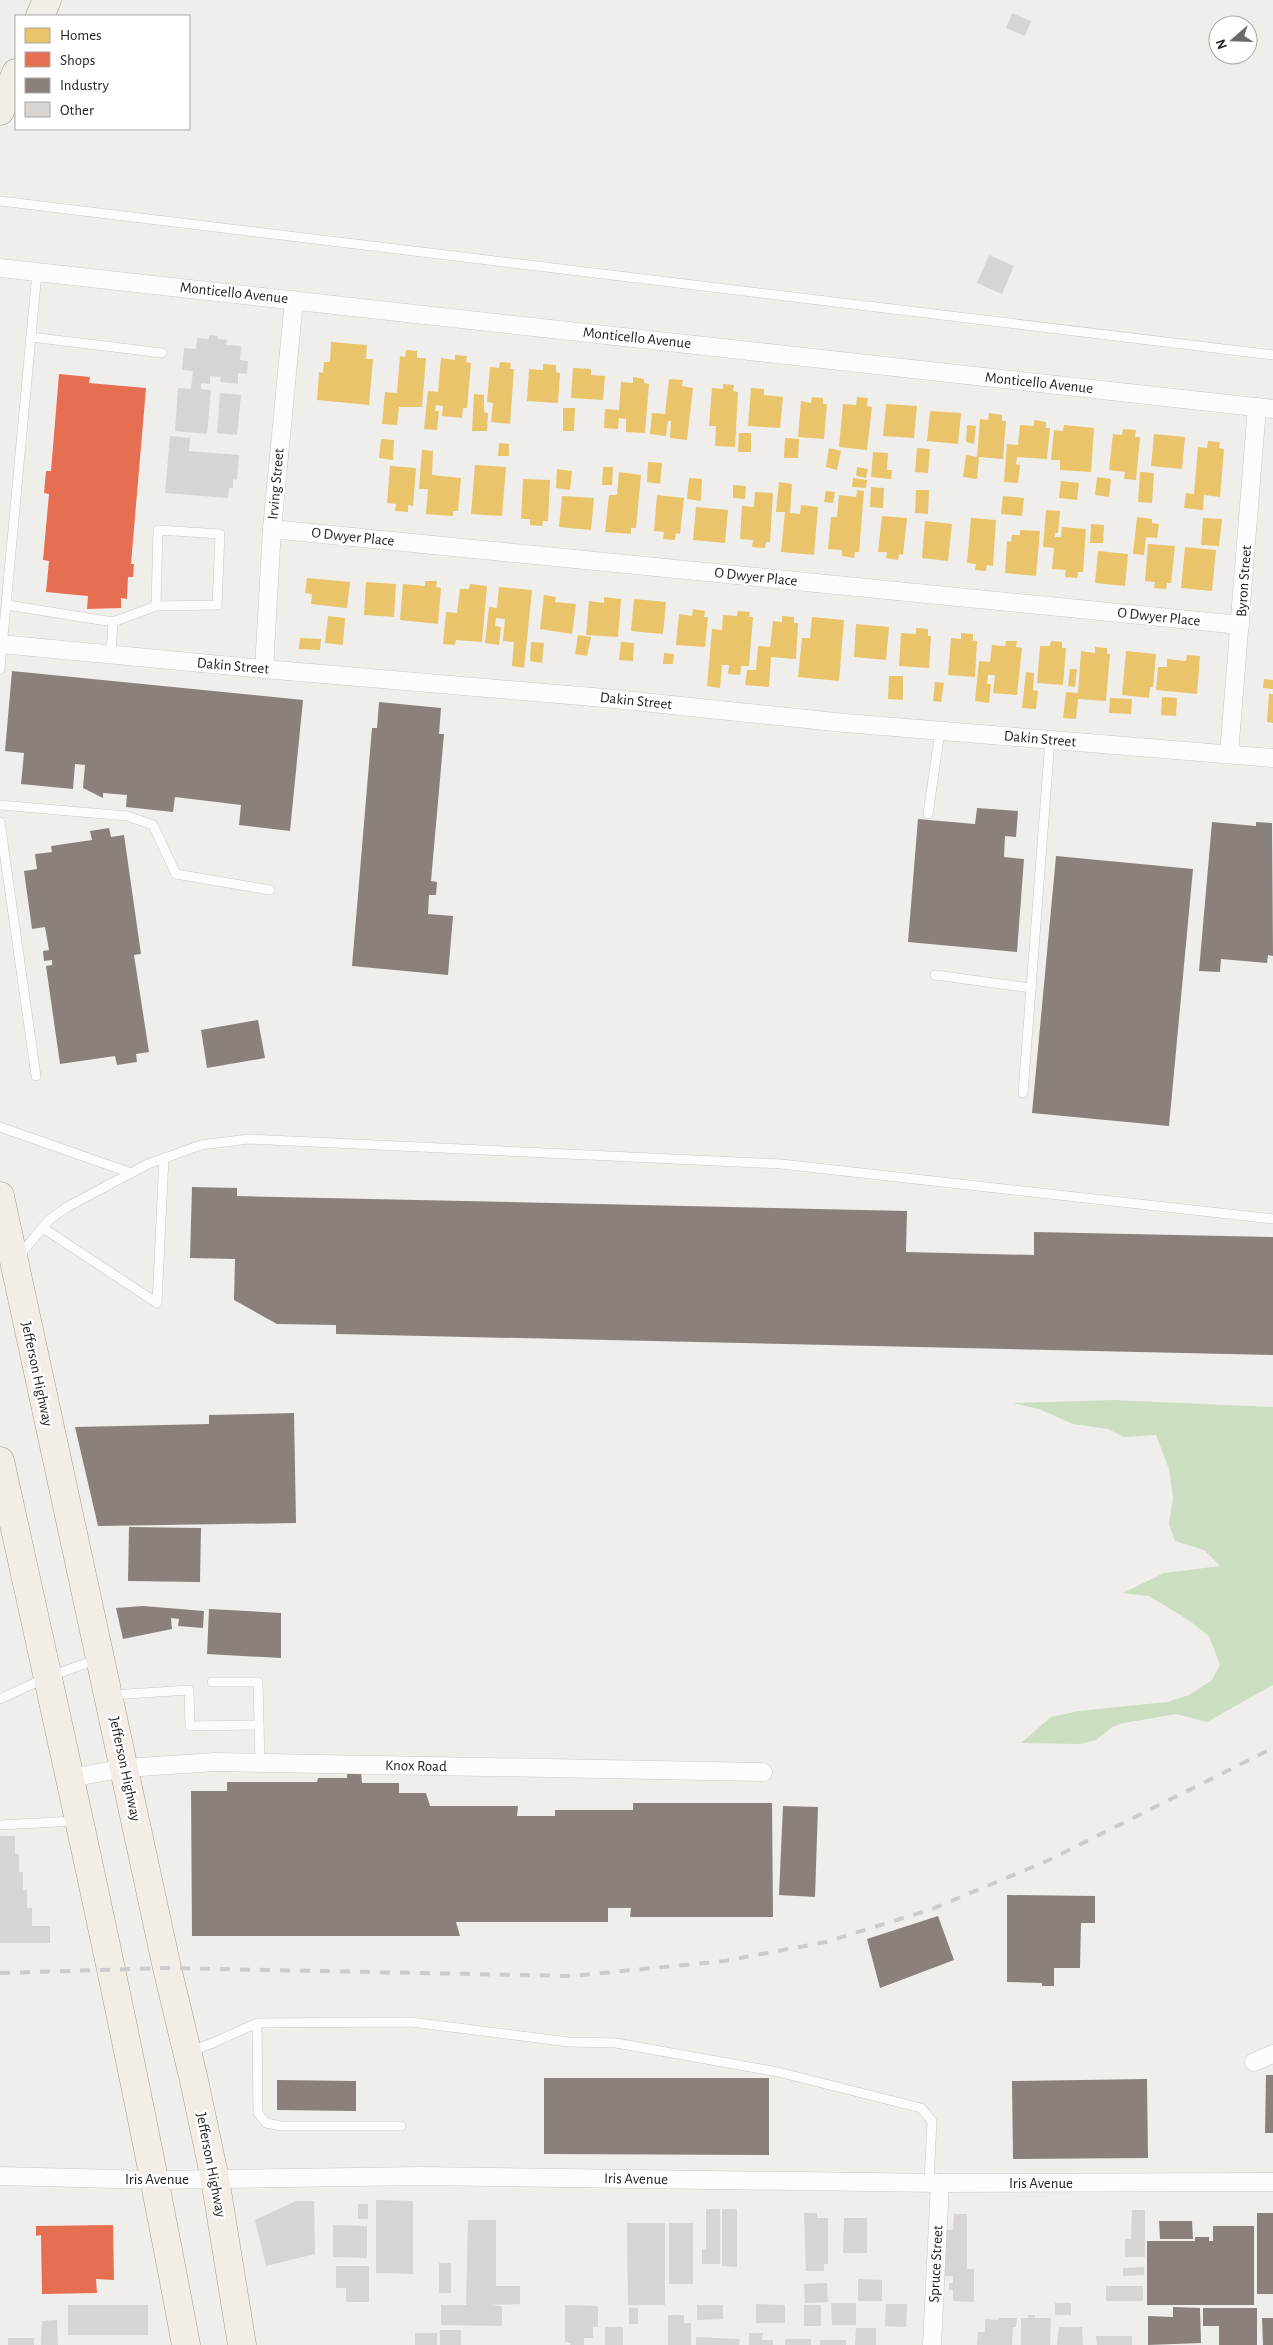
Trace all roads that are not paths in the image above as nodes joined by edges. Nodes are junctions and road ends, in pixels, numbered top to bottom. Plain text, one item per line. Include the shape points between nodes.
1 (47, 0) edge
2 (40, 15) edge
3 (15, 75) edge
4 (0, 111) edge
5 (0, 201) edge
6 (0, 268) edge
7 (37, 272) junction
8 (294, 300) junction
9 (31, 337) junction
10 (162, 353) dead end
11 (1273, 355) edge
12 (1265, 408) edge
13 (272, 528) junction
14 (7, 605) junction
15 (156, 606) junction
16 (114, 622) junction
17 (1240, 625) junction
18 (2, 644) edge
19 (111, 655) junction
20 (0, 669) edge
21 (264, 670) junction
22 (940, 731) junction
23 (1050, 740) junction
24 (1229, 754) junction
25 (1273, 758) edge
26 (0, 805) edge
27 (928, 814) dead end
28 (0, 822) edge
29 (270, 890) dead end
30 (935, 975) dead end
31 (1031, 988) junction
32 (36, 1076) dead end
33 (1023, 1093) dead end
34 (0, 1127) edge
35 (164, 1158) junction
36 (130, 1173) junction
37 (0, 1196) edge
38 (1273, 1219) edge
39 (43, 1228) junction
40 (13, 1263) junction
41 (0, 1460) edge
42 (100, 1658) junction
43 (48, 1676) junction
44 (212, 1682) dead end
45 (109, 1695) junction
46 (0, 1699) edge
47 (259, 1725) junction
48 (260, 1763) junction
49 (125, 1768) junction
50 (763, 1772) dead end
51 (70, 1778) junction
52 (78, 1821) junction
53 (0, 1825) edge
54 (257, 2023) junction
55 (188, 2052) junction
56 (1273, 2054) edge
57 (1254, 2062) dead end
58 (401, 2126) dead end
59 (0, 2176) edge
60 (215, 2179) junction
61 (155, 2180) junction
62 (1273, 2182) edge
63 (934, 2183) junction
64 (186, 2345) edge
65 (242, 2345) edge
66 (932, 2345) edge

1 - 2 main road
3 - 4 main road
5 - 11 lane
6 - 7 street, Monticello Avenue
7 - 8 street, Monticello Avenue
7 - 9 lane
8 - 12 street, Monticello Avenue
8 - 13 street, Irving Street
9 - 10 lane
9 - 14 lane
12 - 17 street, Byron Street
13 - 17 street, O Dwyer Place
13 - 21 street, Irving Street
14 - 16 lane
14 - 18 lane
15 - 15 lane via 217,605 220,534 158,530
15 - 16 lane
16 - 19 lane
17 - 24 street, Byron Street
18 - 19 street, Dakin Street
18 - 20 lane
19 - 21 street, Dakin Street
21 - 22 street, Dakin Street via 604,698
22 - 23 street, Dakin Street
22 - 27 lane
23 - 24 street, Dakin Street
23 - 31 lane
24 - 25 street, Dakin Street
26 - 29 lane via 127,816 154,825 176,874
28 - 32 lane
30 - 31 lane
31 - 33 lane
34 - 36 lane
35 - 36 lane
35 - 38 lane via 201,1145 248,1139 781,1164
35 - 39 lane via 157,1303
36 - 39 lane via 67,1207
37 - 40 main road, Jefferson Highway
39 - 40 lane
40 - 42 main road, Jefferson Highway
41 - 43 main road
42 - 43 lane
42 - 45 main road, Jefferson Highway
43 - 46 lane
43 - 51 main road
44 - 47 lane via 258,1682
45 - 47 lane via 189,1690 190,1726
45 - 49 main road, Jefferson Highway
47 - 48 lane
48 - 49 street, Knox Road via 215,1762
48 - 50 street, Knox Road
49 - 51 street, Knox Road
49 - 55 main road, Jefferson Highway
51 - 52 main road
52 - 53 lane
52 - 61 main road
54 - 55 lane
54 - 58 lane via 258,2113 266,2123 281,2126
54 - 63 lane via 411,2022 569,2042 616,2043 778,2072 921,2108 932,2121
55 - 60 main road, Jefferson Highway
56 - 57 street
59 - 61 street, Iris Avenue
60 - 61 street, Iris Avenue
60 - 63 street, Iris Avenue via 420,2176
60 - 65 main road, Jefferson Highway
61 - 64 main road
62 - 63 street, Iris Avenue
63 - 66 street, Spruce Street

